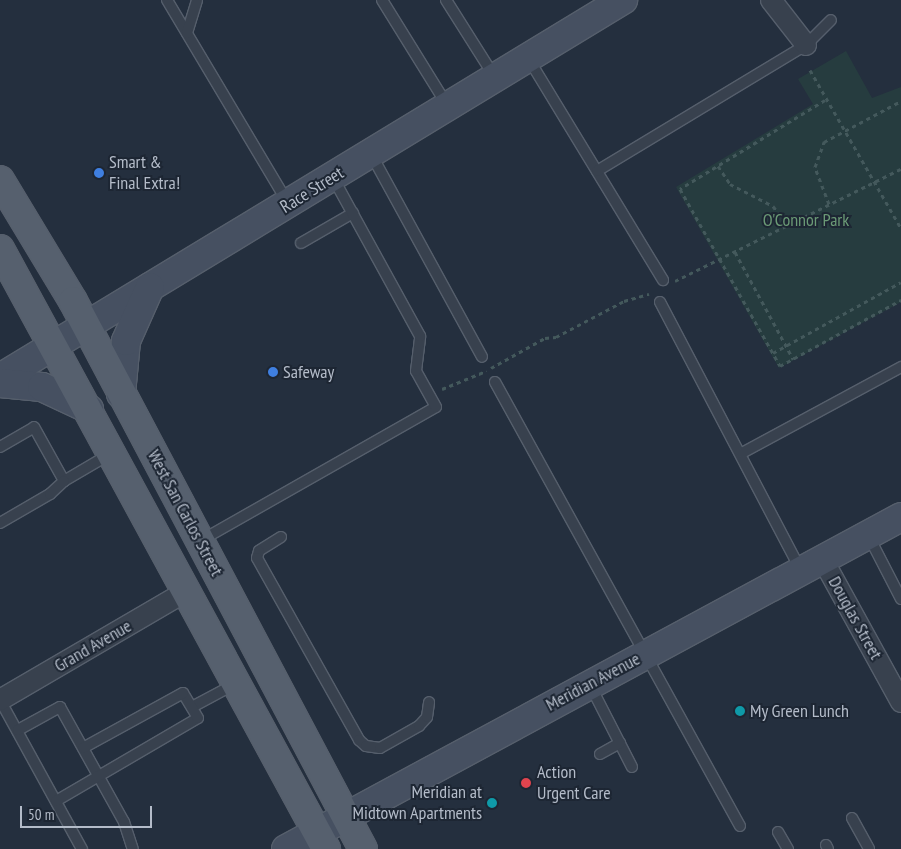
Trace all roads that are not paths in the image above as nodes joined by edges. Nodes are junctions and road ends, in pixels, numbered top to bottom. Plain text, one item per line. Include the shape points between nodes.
1 (167, 0) edge
2 (197, 0) edge
3 (382, 0) edge
4 (446, 0) edge
5 (623, 0) edge
6 (771, 0) edge
7 (831, 20) dead end
8 (187, 33) junction
9 (806, 44) junction
10 (528, 57) junction
11 (494, 77) junction
12 (447, 105) junction
13 (370, 152) junction
14 (596, 171) junction
15 (332, 177) junction
16 (0, 180) edge
17 (289, 204) junction
18 (353, 213) junction
19 (301, 243) dead end
20 (0, 248) edge
21 (665, 283) road end
22 (150, 287) junction
23 (660, 302) dead end
24 (85, 324) junction
25 (54, 345) junction
26 (482, 357) dead end
27 (901, 367) edge
28 (0, 378) edge
29 (495, 382) dead end
30 (0, 383) edge
31 (121, 394) junction
32 (89, 409) junction
33 (0, 447) edge
34 (742, 453) junction
35 (112, 454) junction
36 (64, 481) junction
37 (901, 517) edge
38 (0, 523) edge
39 (868, 535) junction
40 (281, 537) dead end
41 (199, 541) junction
42 (812, 566) junction
43 (185, 592) junction
44 (901, 599) edge
45 (645, 654) junction
46 (235, 684) junction
47 (589, 684) junction
48 (0, 700) edge
49 (429, 702) dead end
50 (901, 702) edge
51 (192, 707) junction
52 (18, 730) junction
53 (620, 743) junction
54 (83, 748) junction
55 (600, 754) dead end
56 (632, 767) dead end
57 (99, 776) junction
58 (56, 801) junction
59 (345, 816) junction
60 (852, 818) dead end
61 (740, 826) dead end
62 (778, 832) dead end
63 (322, 841) edge
64 (82, 849) edge
65 (133, 849) edge
66 (286, 849) edge
67 (363, 849) edge
68 (788, 849) edge
69 (869, 849) edge

1 - 8 lane
2 - 8 lane
3 - 12 lane
4 - 11 lane
5 - 10 main road, Race Street
6 - 9 street
7 - 9 lane
8 - 17 lane
9 - 14 lane
10 - 11 main road, Race Street
10 - 14 lane
11 - 12 main road, Race Street
12 - 13 main road, Race Street
13 - 15 main road, Race Street
13 - 26 lane
14 - 21 lane
15 - 17 main road, Race Street
15 - 18 lane
16 - 24 main road, West San Carlos Street
17 - 22 main road, Race Street
18 - 19 lane
18 - 41 lane via 420,336 416,371 436,407
20 - 25 main road, West San Carlos Street
22 - 24 main road, Race Street
22 - 31 main road via 126,341
23 - 34 lane
24 - 25 main road, Race Street
24 - 31 main road, West San Carlos Street
25 - 28 main road, Race Street
25 - 32 main road, West San Carlos Street
27 - 34 lane
29 - 45 lane
30 - 32 main road via 42,387
31 - 41 main road, West San Carlos Street
32 - 35 main road, West San Carlos Street
33 - 36 lane via 34,427
34 - 42 lane via 769,515
35 - 36 lane
35 - 43 main road, West San Carlos Street
36 - 38 lane via 50,494
37 - 39 main road, Meridian Avenue
39 - 42 main road, Meridian Avenue
39 - 44 lane
40 - 49 lane via 259,551 257,558 359,740 366,746 380,748 419,726 427,717
41 - 59 main road, West San Carlos Street
42 - 45 main road, Meridian Avenue
42 - 50 street, Douglas Street
43 - 46 main road, West San Carlos Street
43 - 48 street, Grand Avenue
45 - 47 main road, Meridian Avenue
45 - 61 lane
46 - 51 lane
46 - 63 main road, West San Carlos Street
47 - 53 lane
47 - 59 main road, Meridian Avenue
48 - 52 lane
51 - 54 lane via 183,693
51 - 57 lane via 198,718
52 - 54 lane via 60,707
52 - 58 lane
53 - 55 lane
53 - 56 lane
54 - 57 lane
57 - 58 lane
57 - 65 lane via 124,822
58 - 64 lane
59 - 63 main road, Meridian Avenue
59 - 67 main road, West San Carlos Street
60 - 69 lane
62 - 68 lane
63 - 66 main road, Meridian Avenue

